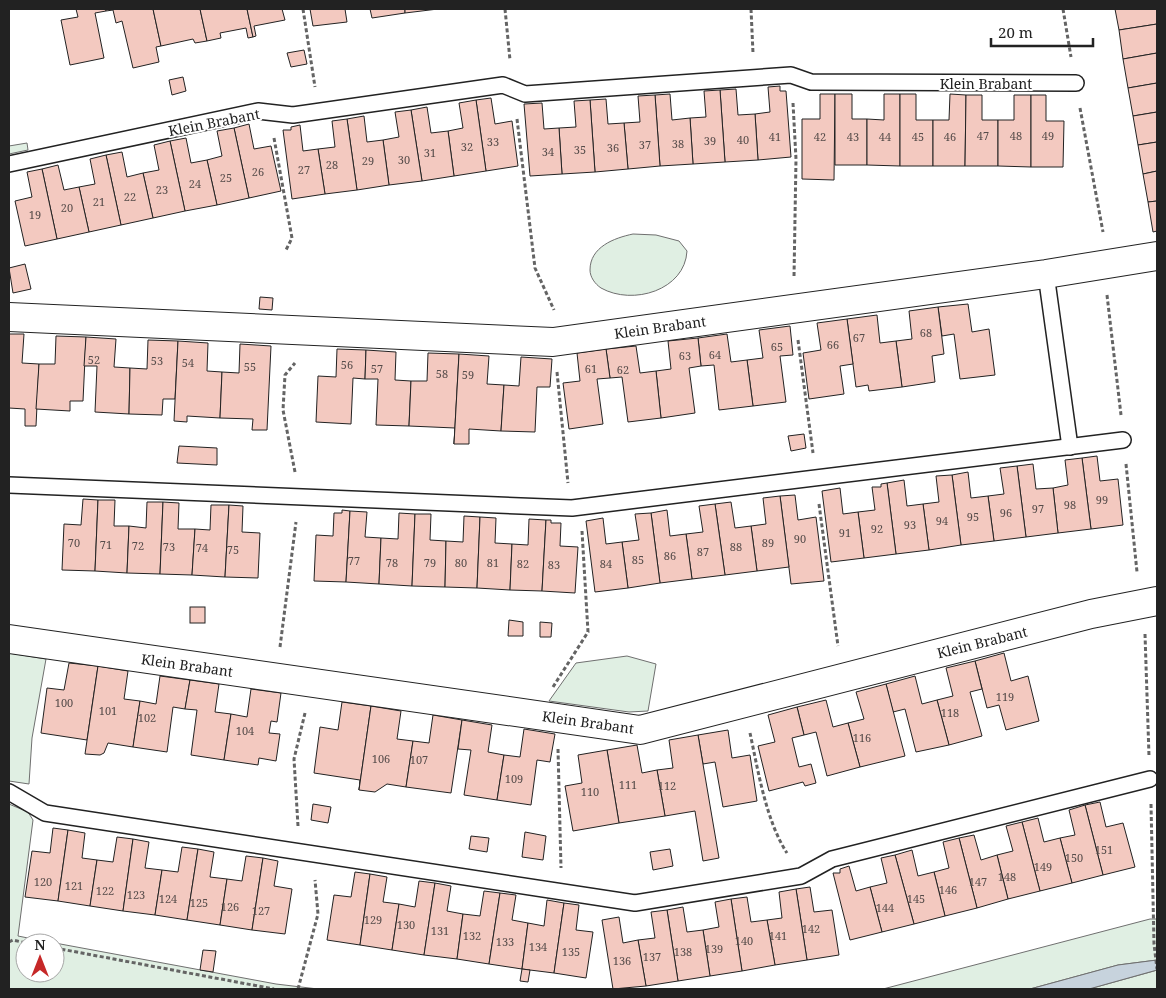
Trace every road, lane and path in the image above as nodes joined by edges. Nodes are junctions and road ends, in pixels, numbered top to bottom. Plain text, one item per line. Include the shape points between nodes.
1 (303, 9) edge
2 (505, 9) edge
3 (751, 9) edge
4 (1063, 9) edge
5 (791, 75) junction
6 (754, 77) junction
7 (1076, 83) junction
8 (514, 90) junction
9 (319, 111) junction
10 (270, 112) junction
11 (9, 164) edge
12 (286, 250) dead end
13 (1157, 256) edge
14 (1108, 264) junction
15 (1046, 274) junction
16 (794, 309) junction
17 (9, 317) edge
18 (560, 341) junction
19 (1123, 440) dead end
20 (1070, 447) junction
21 (816, 479) junction
22 (9, 484) edge
23 (576, 508) junction
24 (1157, 602) edge
25 (9, 639) edge
26 (842, 678) junction
27 (315, 682) junction
28 (744, 703) junction
29 (548, 717) junction
30 (1150, 779) dead end
31 (9, 792) edge
32 (305, 852) junction
33 (801, 876) junction
34 (562, 892) junction
35 (1154, 944) dead end
36 (65, 950) edge
37 (1157, 969) edge
38 (274, 989) edge
39 (298, 989) edge

1 - 9 path
2 - 8 path
3 - 6 path
4 - 7 path
5 - 6 lane, Klein Brabant
5 - 7 lane, Klein Brabant via 812,82
5 - 16 path via 796,158
6 - 8 lane, Klein Brabant via 525,94
7 - 14 path
8 - 9 lane, Klein Brabant via 503,85
8 - 18 path via 535,268
9 - 10 lane, Klein Brabant via 293,115
10 - 11 lane, Klein Brabant via 258,111
10 - 12 path via 292,238
13 - 14 street, Klein Brabant
14 - 15 street, Klein Brabant
15 - 16 street, Klein Brabant
15 - 20 lane
16 - 18 street, Klein Brabant
16 - 21 path
17 - 18 street, Klein Brabant
18 - 23 path
19 - 20 lane
20 - 21 lane
21 - 23 lane
21 - 26 path
22 - 23 lane
23 - 29 path via 588,632
24 - 26 street, Klein Brabant via 1091,614
25 - 27 street, Klein Brabant
26 - 28 street, Klein Brabant
27 - 29 street, Klein Brabant
27 - 32 path via 294,759 295,802
28 - 29 street, Klein Brabant via 640,730
28 - 33 path via 778,840
29 - 34 path via 557,758
30 - 33 lane via 832,859
31 - 32 lane via 45,813
32 - 34 lane
32 - 39 path via 317,886 318,914
33 - 34 lane via 635,903
35 - 37 path
36 - 38 path

